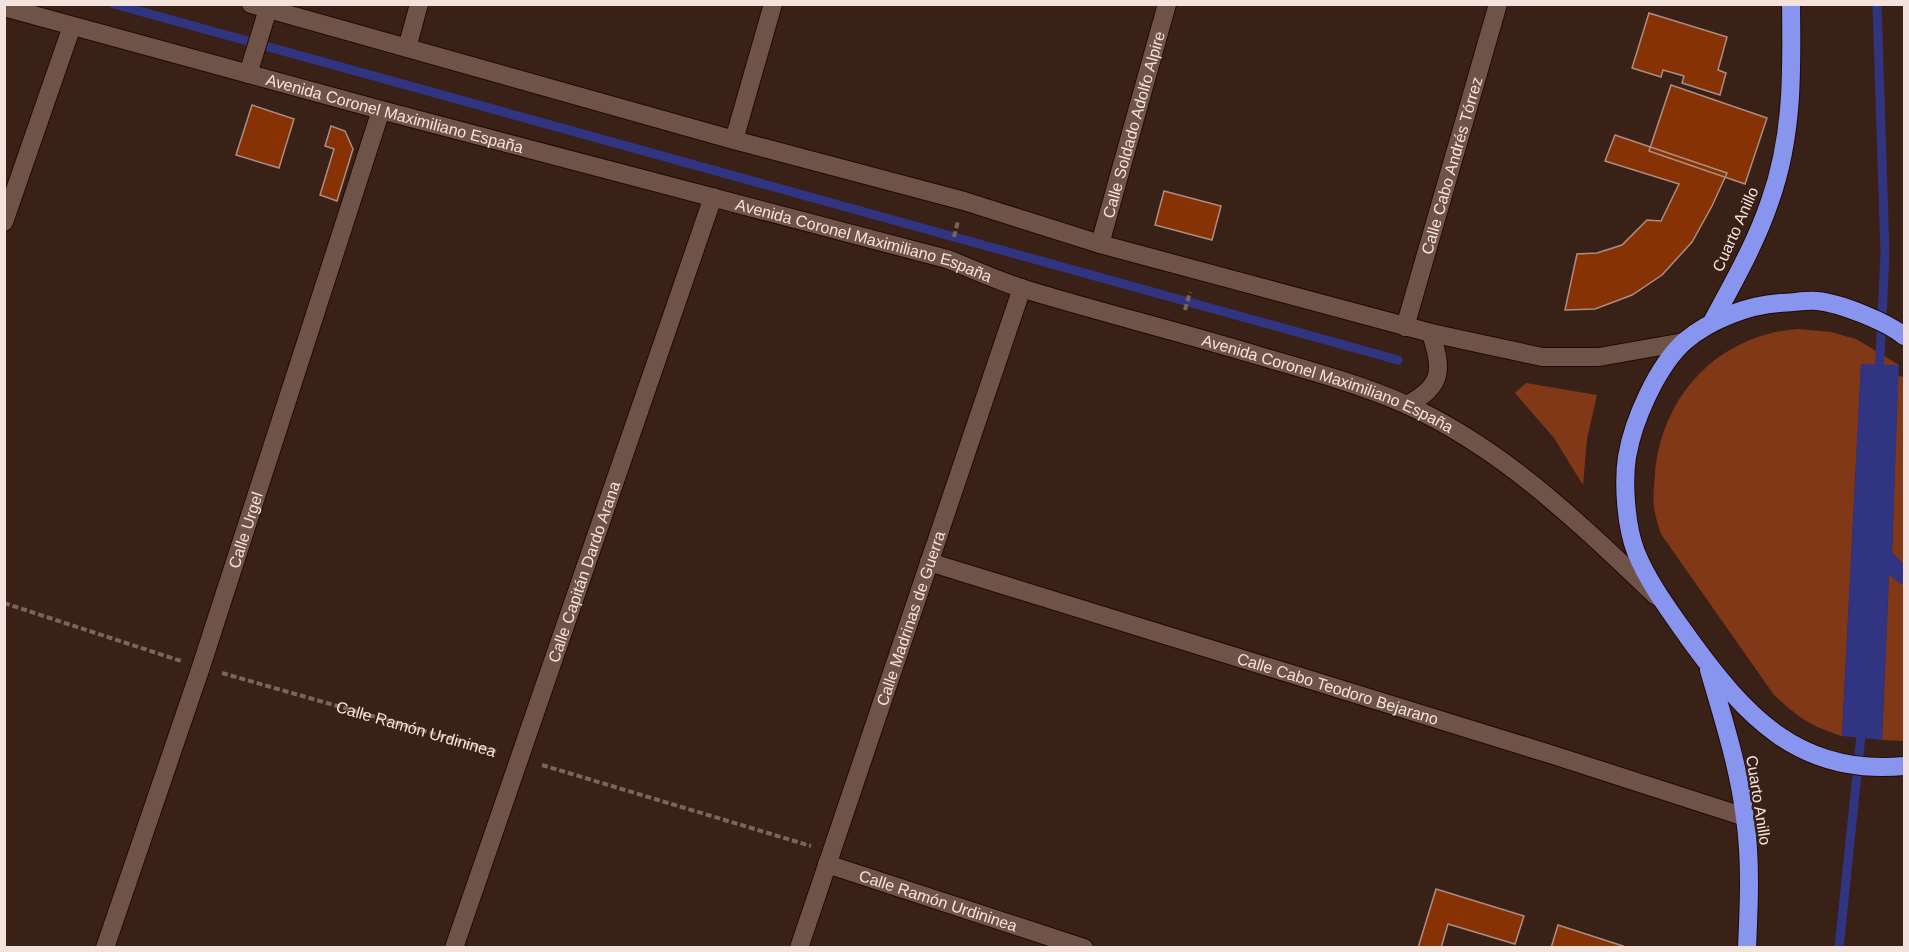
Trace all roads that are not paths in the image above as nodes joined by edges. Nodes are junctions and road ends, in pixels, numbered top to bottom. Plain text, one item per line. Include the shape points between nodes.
1 (419, 4) edge
2 (773, 4) edge
3 (1167, 4) edge
4 (1498, 4) edge
5 (1791, 4) edge
6 (4, 7) edge
7 (260, 7) edge
8 (72, 26) junction
9 (407, 48) junction
10 (251, 66) junction
11 (381, 110) junction
12 (734, 140) junction
13 (713, 197) junction
14 (4, 222) edge
15 (1100, 244) junction
16 (1022, 288) junction
17 (1712, 322) junction
18 (1405, 327) junction
19 (1431, 333) junction
20 (1902, 334) edge
21 (1684, 342) junction
22 (1407, 405) junction
23 (929, 562) junction
24 (1662, 601) junction
25 (1707, 663) junction
26 (1905, 766) edge
27 (1745, 817) junction
28 (829, 858) junction
29 (105, 948) edge
30 (454, 948) edge
31 (799, 948) edge
32 (1084, 948) edge
33 (1747, 948) edge

1 - 9 street
2 - 12 street
3 - 15 street, Calle Soldado Adolfo Alpire
4 - 18 street, Calle Cabo Andrés Tórrez
5 - 17 highway, Cuarto Anillo via 1790,111 1783,156 1770,202
6 - 8 street, Avenida Coronel Maximiliano España
7 - 9 street
7 - 10 street via 262,31
8 - 10 street, Avenida Coronel Maximiliano España
8 - 14 street
9 - 12 street
10 - 11 street, Avenida Coronel Maximiliano España
11 - 13 street, Avenida Coronel Maximiliano España
11 - 29 street, Calle Urgel via 201,668
12 - 15 street via 964,201
13 - 16 street, Avenida Coronel Maximiliano España via 948,259
13 - 30 street, Calle Capitán Dardo Arana
15 - 18 street
16 - 22 street, Avenida Coronel Maximiliano España via 1354,384
16 - 23 street, Calle Madrinas de Guerra
17 - 20 highway via 1766,304 1817,301 1863,314
17 - 21 highway
18 - 19 street
19 - 21 street via 1542,357 1599,357
19 - 22 street via 1438,360 1436,380 1424,396
21 - 24 highway via 1661,372 1640,414 1627,458 1629,524 1636,551
22 - 24 street, Avenida Coronel Maximiliano España via 1521,474
23 - 27 street, Calle Cabo Teodoro Bejarano
23 - 28 street, Calle Madrinas de Guerra
24 - 25 highway
25 - 26 highway via 1743,705 1775,734 1803,750 1839,764
25 - 27 highway, Cuarto Anillo via 1729,737
27 - 33 highway, Cuarto Anillo via 1750,882
28 - 31 street, Calle Madrinas de Guerra
28 - 32 street, Calle Ramón Urdininea

